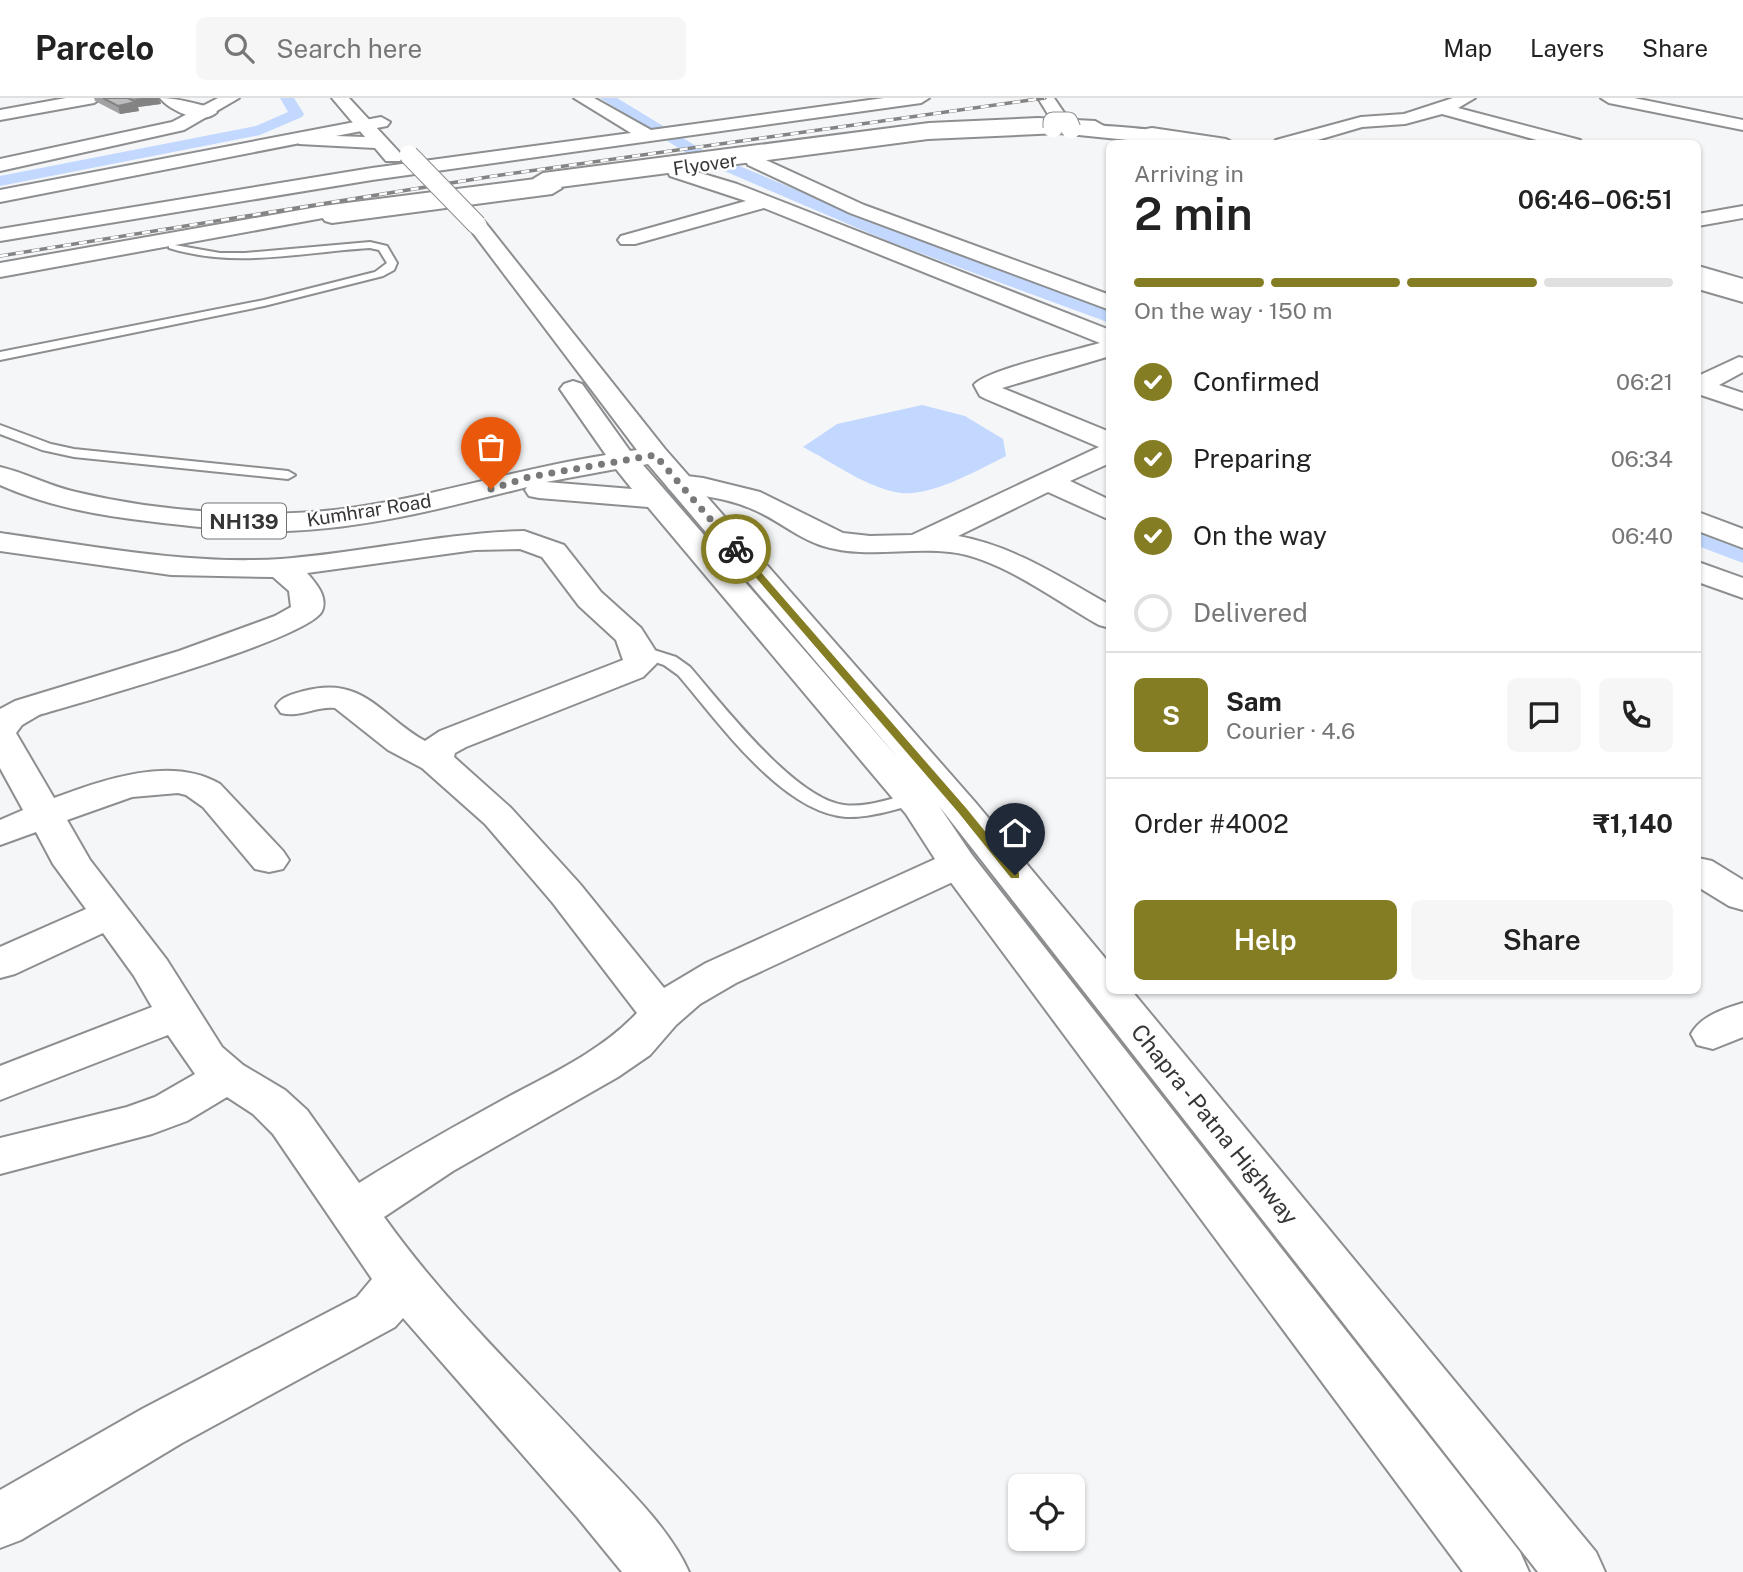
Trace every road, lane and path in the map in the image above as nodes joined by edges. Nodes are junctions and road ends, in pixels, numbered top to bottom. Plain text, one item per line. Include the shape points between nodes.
1 (94, 98) edge
2 (168, 98) edge
3 (231, 98) edge
4 (582, 98) edge
5 (921, 98) edge
6 (1046, 98) edge
7 (1467, 98) edge
8 (1609, 98) edge
9 (1703, 98) edge
10 (1390, 103) dead end
11 (1668, 110) junction
12 (208, 111) junction
13 (1435, 111) junction
14 (1743, 112) edge
15 (0, 115) edge
16 (1719, 120) junction
17 (1636, 122) dead end
18 (1743, 125) edge
19 (373, 126) edge
20 (1061, 126) junction
21 (649, 136) junction
22 (309, 137) junction
23 (1142, 140) edge
24 (1178, 140) edge
25 (1198, 140) edge
26 (1297, 140) edge
27 (1557, 140) edge
28 (749, 162) junction
29 (0, 165) edge
30 (683, 167) junction
31 (0, 196) edge
32 (765, 202) junction
33 (1743, 212) edge
34 (327, 214) junction
35 (470, 215) junction
36 (1701, 219) edge
37 (0, 235) edge
38 (628, 240) dead end
39 (173, 246) junction
40 (0, 270) edge
41 (1701, 274) edge
42 (0, 281) edge
43 (1701, 285) edge
44 (1743, 286) edge
45 (1743, 298) edge
46 (1106, 302) edge
47 (1106, 337) edge
48 (1106, 349) edge
49 (0, 356) edge
50 (1739, 364) dead end
51 (1701, 384) edge
52 (1701, 387) edge
53 (1743, 401) edge
54 (600, 428) junction
55 (0, 429) edge
56 (1106, 440) edge
57 (1106, 454) edge
58 (651, 472) junction
59 (0, 475) edge
60 (288, 475) dead end
61 (1047, 481) junction
62 (532, 483) junction
63 (1106, 509) edge
64 (1701, 523) edge
65 (1743, 539) edge
66 (0, 542) edge
67 (917, 544) junction
68 (281, 568) junction
69 (1701, 572) edge
70 (1743, 589) edge
71 (1106, 616) edge
72 (638, 650) junction
73 (293, 706) dead end
74 (2, 726) edge
75 (435, 760) junction
76 (913, 799) junction
77 (46, 816) junction
78 (0, 833) edge
79 (269, 860) dead end
80 (958, 864) junction
81 (1701, 872) edge
82 (1743, 897) edge
83 (108, 915) junction
84 (0, 964) edge
85 (1106, 989) edge
86 (1110, 994) edge
87 (178, 1014) junction
88 (661, 1014) junction
89 (227, 1076) junction
90 (0, 1084) edge
91 (0, 1156) edge
92 (357, 1218) junction
93 (398, 1277) junction
94 (0, 1521) edge
95 (659, 1572) edge
96 (1499, 1572) edge
97 (1576, 1572) edge

1 - 15 main road
2 - 12 main road via 181,107
3 - 12 main road
4 - 21 main road
5 - 21 main road
6 - 20 main road
7 - 13 main road
8 - 11 main road
9 - 11 main road
10 - 13 main road
11 - 16 main road
11 - 17 main road
12 - 29 main road via 177,126
13 - 26 main road via 1362,122
13 - 27 main road
14 - 16 main road
16 - 18 main road
19 - 22 main road
19 - 22 main road
19 - 35 main road
20 - 24 main road, Flyover
20 - 35 main road, Flyover via 928,134
21 - 37 main road via 372,174
22 - 31 main road
23 - 28 main road via 997,132
25 - 30 main road via 1093,125 929,128 723,154
28 - 30 main road
28 - 46 main road via 857,209
30 - 32 main road
30 - 34 main road
32 - 38 main road
32 - 47 main road
33 - 36 main road
34 - 35 main road, Flyover via 359,209
34 - 39 main road
34 - 40 main road
35 - 54 main road, Chapra - Patna Highway
35 - 58 main road, Chapra - Patna Highway
39 - 42 main road
39 - 49 lane via 191,254 218,256 370,245 383,248 392,263 379,274 274,300
41 - 44 main road
43 - 45 main road
48 - 56 main road via 987,385 995,394
50 - 51 main road
52 - 53 main road
54 - 58 main road, Chapra - Patna Highway
54 - 62 main road
55 - 60 lane via 75,453
57 - 61 main road
58 - 62 main road
58 - 62 main road, Kumhrar Road / NH139
58 - 67 main road via 753,499 814,533 843,542
58 - 76 main road, Chapra - Patna Highway
58 - 85 main road, Chapra - Patna Highway via 962,810
59 - 62 main road, Kumhrar Road / NH139 via 76,502 253,522 347,516
61 - 63 main road
61 - 67 main road
64 - 65 main road
66 - 68 main road via 171,566
67 - 71 main road via 972,548
68 - 72 main road via 475,541 524,540 553,551
68 - 74 main road via 307,589 309,600 306,611 286,623 191,658 27,708
69 - 70 main road
72 - 75 main road via 640,663 631,670 453,739 438,748
72 - 76 lane via 684,671 784,780 811,800 844,811
73 - 75 main road via 315,697 346,699 401,742
74 - 77 main road
75 - 88 main road via 498,816 566,893
76 - 80 main road, Chapra - Patna Highway
77 - 78 main road
77 - 79 main road via 99,795 179,781 201,787 213,797
77 - 83 main road
80 - 88 main road via 721,972
80 - 96 main road, Chapra - Patna Highway
81 - 82 main road
83 - 84 main road
83 - 87 main road via 152,970
86 - 97 main road, Chapra - Patna Highway
87 - 89 main road via 206,1058
87 - 90 main road
88 - 92 main road via 634,1044 602,1066 436,1158 365,1204
89 - 91 main road via 171,1109 135,1122
89 - 92 main road via 269,1102 290,1122
92 - 93 main road
93 - 94 main road via 393,1295 376,1312 162,1426
93 - 95 main road

